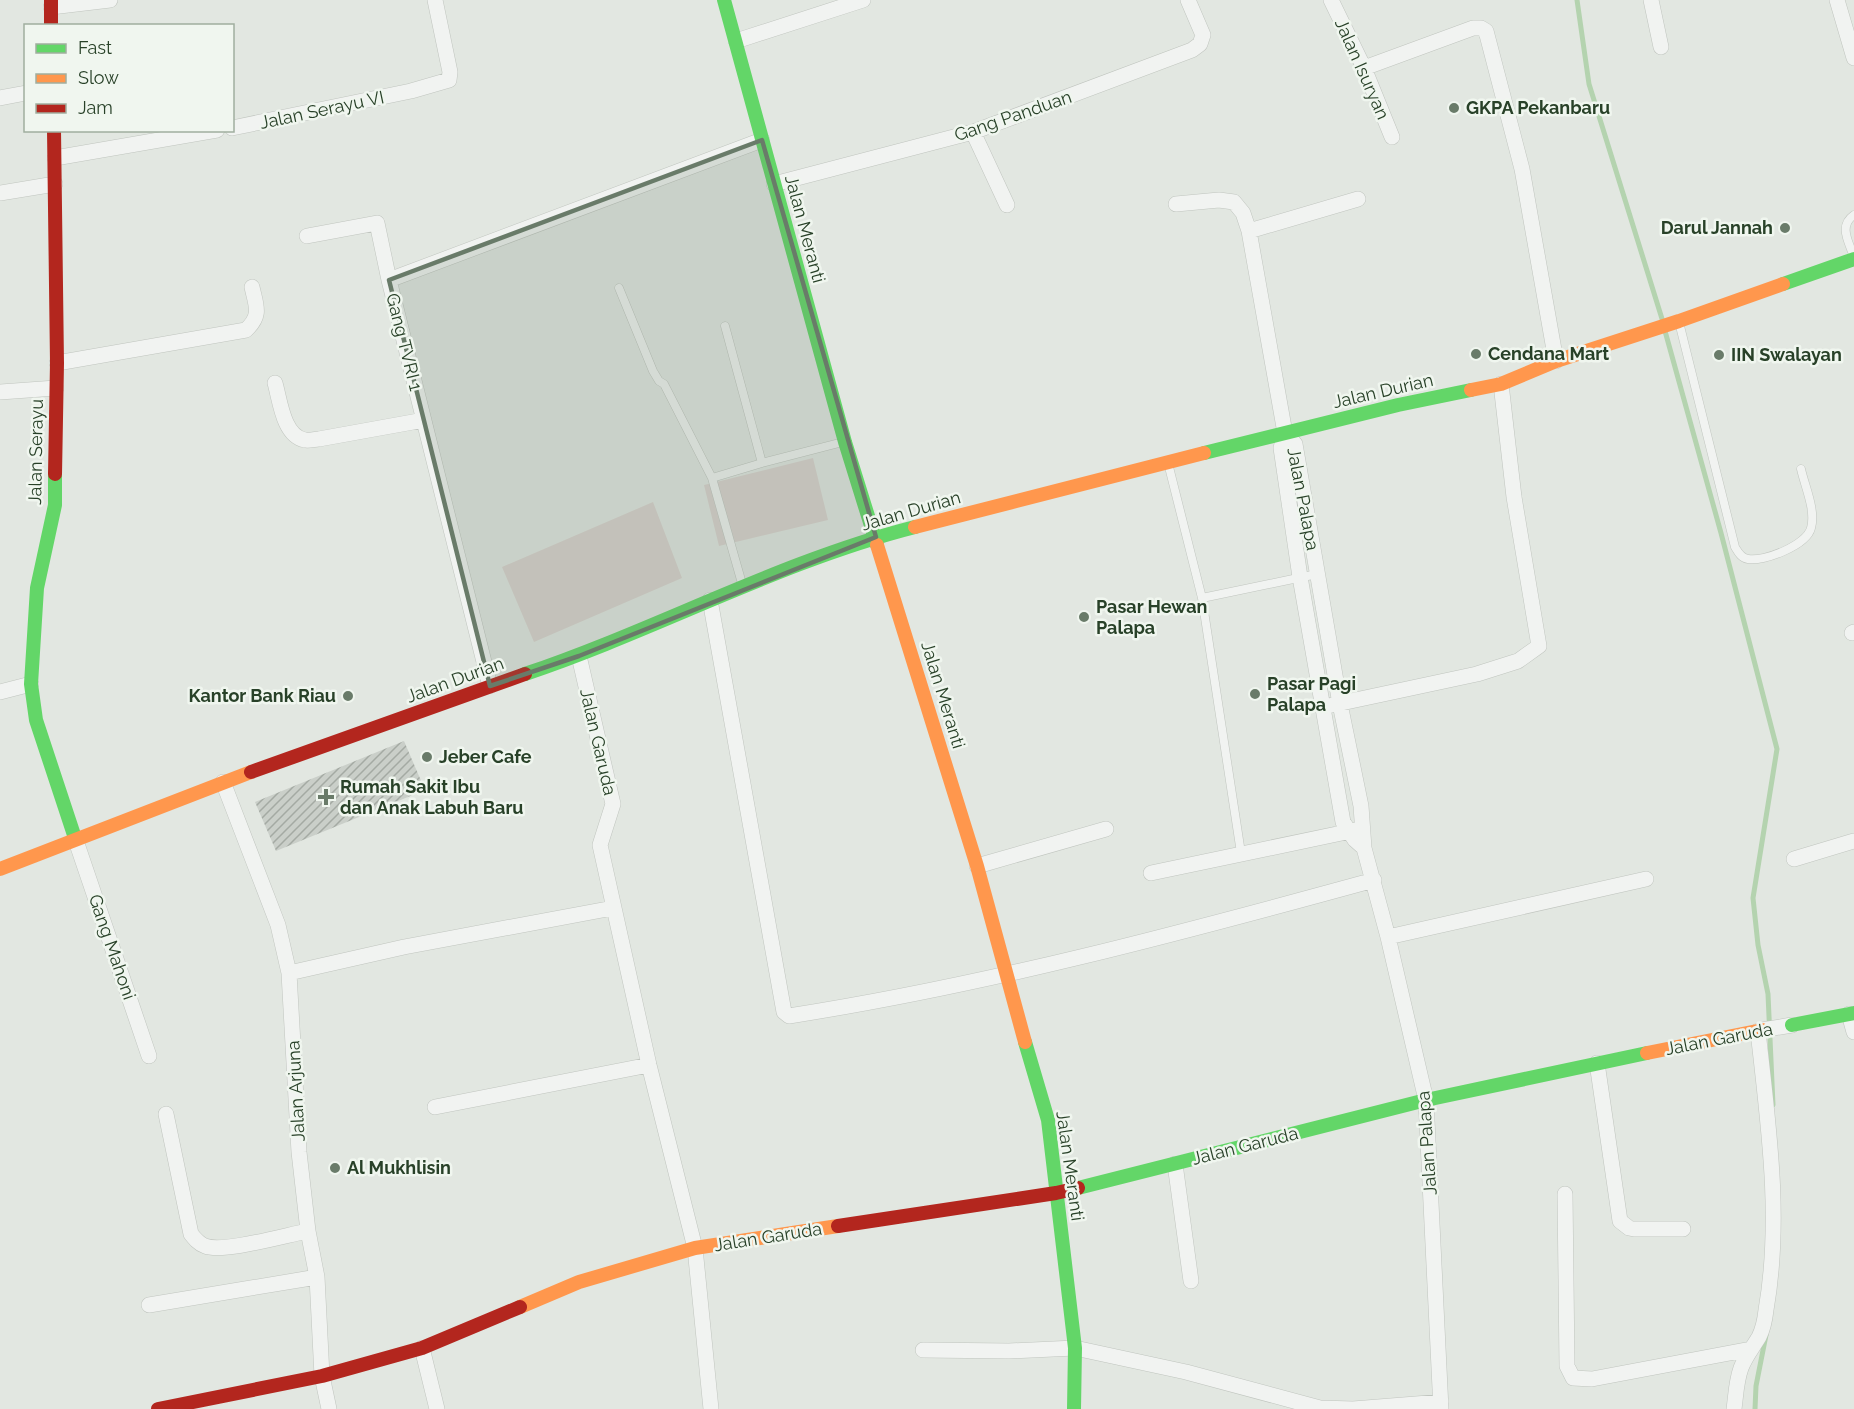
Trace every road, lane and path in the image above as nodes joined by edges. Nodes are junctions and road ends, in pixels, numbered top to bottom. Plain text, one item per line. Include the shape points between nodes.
1 (110, 0) edge
2 (435, 0) edge
3 (724, 0) edge
4 (863, 0) edge
5 (1188, 0) edge
6 (1331, 0) edge
7 (1651, 0) edge
8 (1837, 0) edge
9 (51, 3) edge
10 (51, 24) edge
11 (736, 41) junction
12 (1661, 47) dead end
13 (1854, 58) edge
14 (1364, 69) junction
15 (24, 93) edge
16 (0, 98) edge
17 (234, 128) edge
18 (54, 132) edge
19 (206, 132) edge
20 (973, 132) junction
21 (1392, 137) dead end
22 (762, 140) junction
23 (55, 158) junction
24 (55, 184) junction
25 (774, 184) junction
26 (0, 194) edge
27 (1358, 199) dead end
28 (1176, 204) dead end
29 (1007, 205) dead end
30 (1854, 215) edge
31 (1249, 231) junction
32 (307, 236) dead end
33 (1854, 259) edge
34 (389, 280) junction
35 (252, 288) dead end
36 (619, 288) dead end
37 (1674, 322) junction
38 (724, 326) dead end
39 (1556, 362) junction
40 (57, 363) junction
41 (275, 383) dead end
42 (1501, 384) junction
43 (56, 388) junction
44 (0, 392) edge
45 (423, 420) junction
46 (1285, 433) junction
47 (845, 442) junction
48 (1168, 462) junction
49 (762, 463) junction
50 (1801, 469) dead end
51 (712, 478) junction
52 (876, 537) junction
53 (1317, 574) junction
54 (1300, 577) junction
55 (744, 588) junction
56 (1202, 597) junction
57 (710, 600) junction
58 (579, 656) junction
59 (31, 684) junction
60 (490, 686) junction
61 (0, 692) edge
62 (1340, 704) junction
63 (1323, 706) junction
64 (223, 782) junction
65 (1364, 829) junction
66 (1106, 830) dead end
67 (1348, 831) junction
68 (75, 838) junction
69 (1854, 841) edge
70 (1364, 848) junction
71 (1241, 853) junction
72 (1794, 859) dead end
73 (976, 866) junction
74 (0, 869) edge
75 (1151, 873) dead end
76 (1646, 879) dead end
77 (1374, 880) junction
78 (614, 908) junction
79 (1388, 937) junction
80 (289, 973) junction
81 (1006, 975) junction
82 (1851, 1013) edge
83 (1792, 1025) joint
84 (1760, 1031) junction
85 (1854, 1032) edge
86 (149, 1056) dead end
87 (1597, 1063) junction
88 (649, 1065) junction
89 (1426, 1100) junction
90 (435, 1107) dead end
91 (166, 1114) dead end
92 (1174, 1164) junction
93 (1056, 1193) junction
94 (1565, 1194) dead end
95 (1683, 1229) dead end
96 (308, 1231) junction
97 (694, 1248) junction
98 (317, 1277) junction
99 (1191, 1281) dead end
100 (149, 1305) dead end
101 (422, 1348) junction
102 (1075, 1348) junction
103 (1751, 1349) junction
104 (923, 1350) dead end
105 (322, 1376) junction
106 (1275, 1403) edge
107 (1441, 1406) edge
108 (158, 1409) edge
109 (328, 1409) edge
110 (437, 1409) edge
111 (711, 1409) edge
112 (1074, 1409) edge
113 (1734, 1409) edge

1 - 9 street
2 - 17 street, Jalan Serayu VI via 449,80
3 - 11 street, Jalan Meranti
4 - 11 street
5 - 20 street, Gang Panduan via 1203,35 1192,50
6 - 14 street, Jalan Isuryan
7 - 12 street
8 - 13 street
9 - 10 street
11 - 22 street, Jalan Meranti
14 - 21 street, Jalan Isuryan
14 - 39 street via 1473,28 1486,31 1522,169
15 - 16 street
18 - 23 street, Jalan Serayu
19 - 23 street
20 - 25 street, Gang Panduan
20 - 29 street
22 - 25 street, Jalan Meranti
22 - 34 street, Gang TVRI 1
23 - 24 street, Jalan Serayu
24 - 26 street
24 - 40 street, Jalan Serayu
25 - 47 street, Jalan Meranti
27 - 31 street
28 - 31 street via 1233,202 1243,213
30 - 33 lane via 1845,227
31 - 46 street
32 - 34 street via 376,223
33 - 37 street, Jalan Durian
34 - 45 street, Gang TVRI 1
35 - 40 street via 257,314 246,330
36 - 51 lane via 653,371 664,384
37 - 39 street, Jalan Durian
37 - 50 lane via 1735,547 1742,557 1756,559 1792,548 1807,537 1812,513
38 - 49 lane
39 - 42 street, Jalan Durian
40 - 43 street, Jalan Serayu
41 - 45 street via 285,421 293,434 304,440
42 - 46 street, Jalan Durian
42 - 62 street via 1514,497 1539,646 1518,661 1477,674
43 - 44 street
43 - 59 street, Jalan Serayu via 56,505 38,588
45 - 60 street, Gang TVRI 1
46 - 48 street, Jalan Durian
46 - 53 street, Jalan Palapa via 1295,444
46 - 54 street, Jalan Palapa via 1281,448
47 - 49 lane
47 - 52 street, Jalan Meranti
48 - 52 street, Jalan Durian
48 - 56 lane
49 - 51 lane
51 - 55 lane
52 - 55 street, Jalan Durian
52 - 73 street, Jalan Meranti
53 - 54 lane
53 - 62 street, Jalan Palapa
54 - 56 lane
54 - 63 street, Jalan Palapa
55 - 57 street, Jalan Durian
56 - 71 lane
57 - 58 street, Jalan Durian
57 - 81 street via 784,1012 789,1016 808,1013
58 - 60 street, Jalan Durian
58 - 78 street, Jalan Garuda via 613,804 600,845
59 - 61 street
59 - 68 street, Jalan Serayu via 36,720
60 - 64 street, Jalan Durian
62 - 63 street
62 - 65 street, Jalan Palapa
63 - 67 street, Jalan Palapa via 1343,822
64 - 68 street, Jalan Durian
64 - 80 street, Jalan Arjuna via 278,926
65 - 67 street
65 - 70 street, Jalan Palapa
66 - 73 street
67 - 70 street, Jalan Palapa
67 - 71 street
68 - 74 street, Jalan Durian
68 - 86 street, Gang Mahoni
69 - 72 street
70 - 77 street, Jalan Palapa
71 - 75 street
73 - 81 street, Jalan Meranti
76 - 79 street
77 - 79 street, Jalan Palapa
77 - 81 street
78 - 80 street
78 - 88 street, Jalan Garuda
79 - 89 street, Jalan Palapa
80 - 96 street, Jalan Arjuna via 299,1152
81 - 93 street, Jalan Meranti via 1048,1120
82 - 83 street
82 - 85 street
83 - 84 street, Jalan Garuda
84 - 87 street, Jalan Garuda
84 - 103 street via 1774,1229 1767,1309 1760,1335
87 - 89 street, Jalan Garuda
87 - 95 street via 1620,1221 1634,1229
88 - 90 street
88 - 97 street, Jalan Garuda
89 - 92 street, Jalan Garuda
89 - 107 street, Jalan Palapa
91 - 96 street via 195,1240 206,1247 227,1247
92 - 93 street, Jalan Garuda
92 - 99 street
93 - 97 street, Jalan Garuda
93 - 102 street, Jalan Meranti
94 - 103 street via 1567,1366 1573,1378 1592,1379
96 - 98 street, Jalan Arjuna
97 - 101 street, Jalan Garuda via 579,1282
97 - 111 street, Jalan Garuda
98 - 100 street
98 - 105 street, Jalan Arjuna
101 - 105 street, Jalan Garuda
101 - 110 street
102 - 104 street via 1009,1352
102 - 106 street via 1186,1372
102 - 112 street, Jalan Meranti
103 - 113 street via 1736,1384
105 - 108 street, Jalan Garuda
105 - 109 street, Jalan Arjuna
106 - 107 street via 1353,1409

